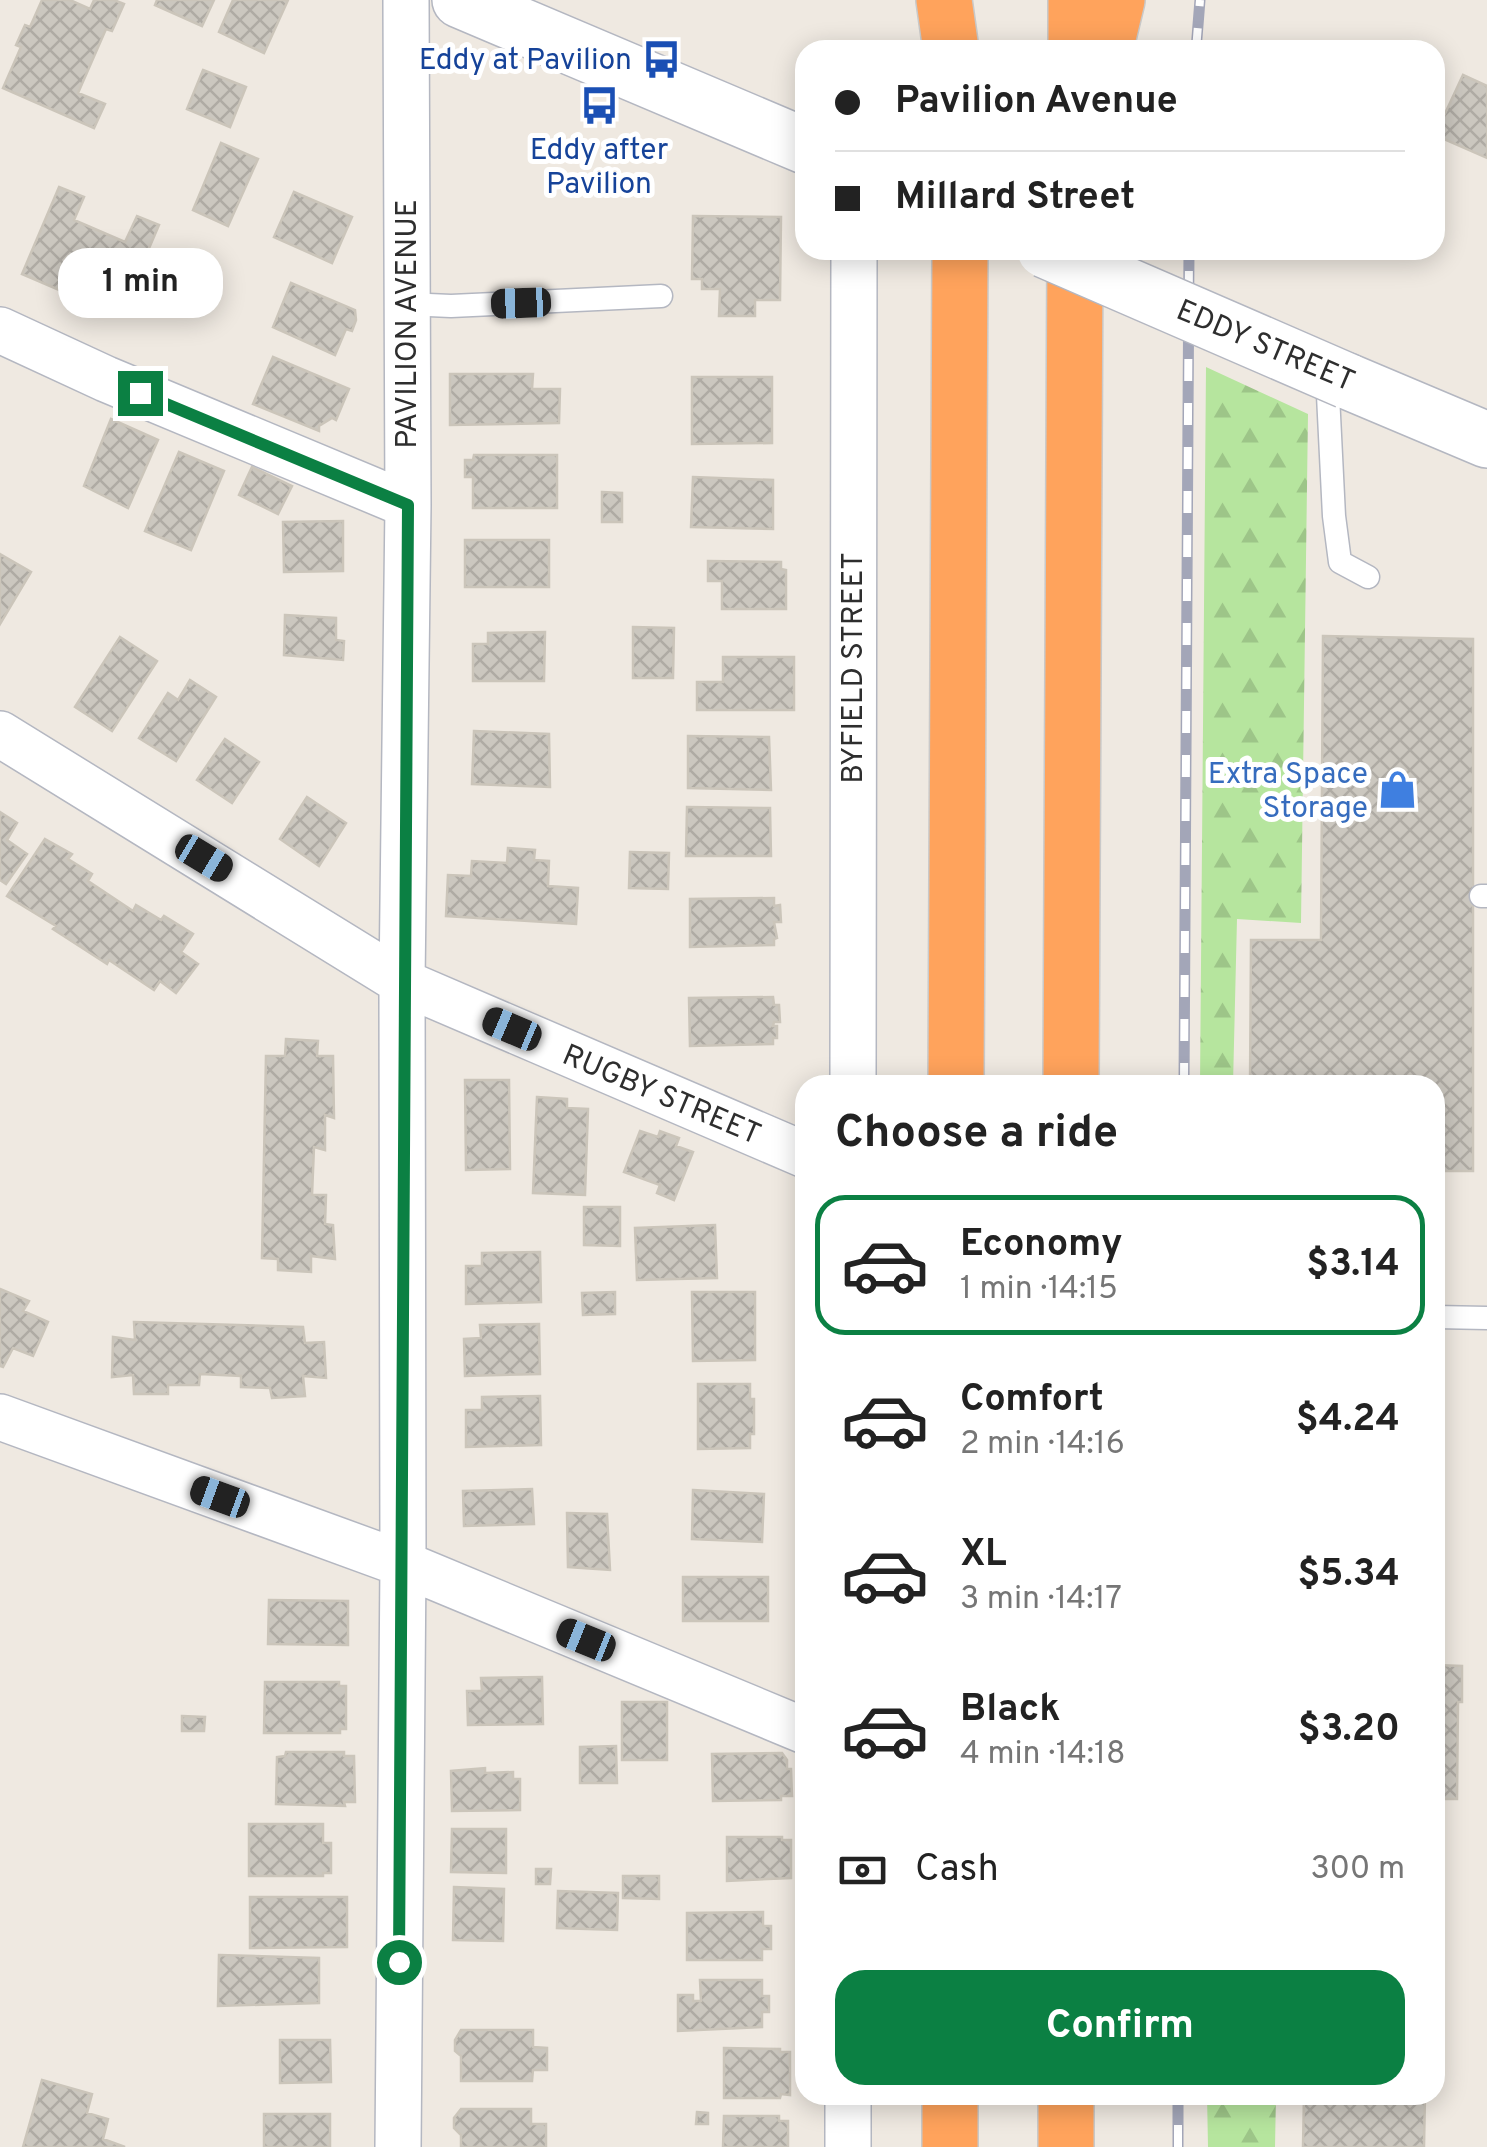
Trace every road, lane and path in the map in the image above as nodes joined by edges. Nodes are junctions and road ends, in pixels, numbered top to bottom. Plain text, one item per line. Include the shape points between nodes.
1 (406, 0) edge
2 (460, 0) edge
3 (944, 0) edge
4 (962, 0) edge
5 (1076, 0) edge
6 (1117, 0) edge
7 (542, 17) edge
8 (950, 40) edge
9 (961, 40) edge
10 (1076, 40) edge
11 (1107, 40) edge
12 (795, 141) edge
13 (854, 260) edge
14 (960, 260) edge
15 (1068, 260) edge
16 (1075, 260) edge
17 (661, 296) dead end
18 (406, 304) junction
19 (0, 330) edge
20 (1337, 376) junction
21 (1487, 440) edge
22 (408, 505) junction
23 (1368, 578) dead end
24 (0, 734) edge
25 (402, 982) junction
26 (852, 1075) edge
27 (956, 1075) edge
28 (1071, 1075) edge
29 (795, 1151) edge
30 (1445, 1317) edge
31 (1487, 1318) edge
32 (0, 1417) edge
33 (403, 1564) junction
34 (795, 1727) edge
35 (848, 2105) edge
36 (950, 2105) edge
37 (1066, 2105) edge
38 (398, 2147) edge
39 (848, 2147) edge
40 (950, 2147) edge
41 (1066, 2147) edge

1 - 18 street, PAVILION AVENUE
2 - 7 main road
3 - 8 highway
4 - 9 highway
5 - 10 highway
6 - 11 highway
7 - 12 main road
13 - 26 street, BYFIELD STREET
14 - 27 highway
15 - 20 main road, EDDY STREET, bridge
16 - 28 highway
17 - 18 lane
18 - 22 street, PAVILION AVENUE
19 - 22 street
20 - 21 main road, EDDY STREET
20 - 23 lane via 1334,516 1340,562
22 - 25 street, PAVILION AVENUE
24 - 25 street, RUGBY STREET
25 - 29 street, RUGBY STREET
25 - 33 street, PAVILION AVENUE
30 - 31 lane
32 - 33 street
33 - 34 street
33 - 38 street, PAVILION AVENUE
35 - 39 street
36 - 40 highway
37 - 41 highway

